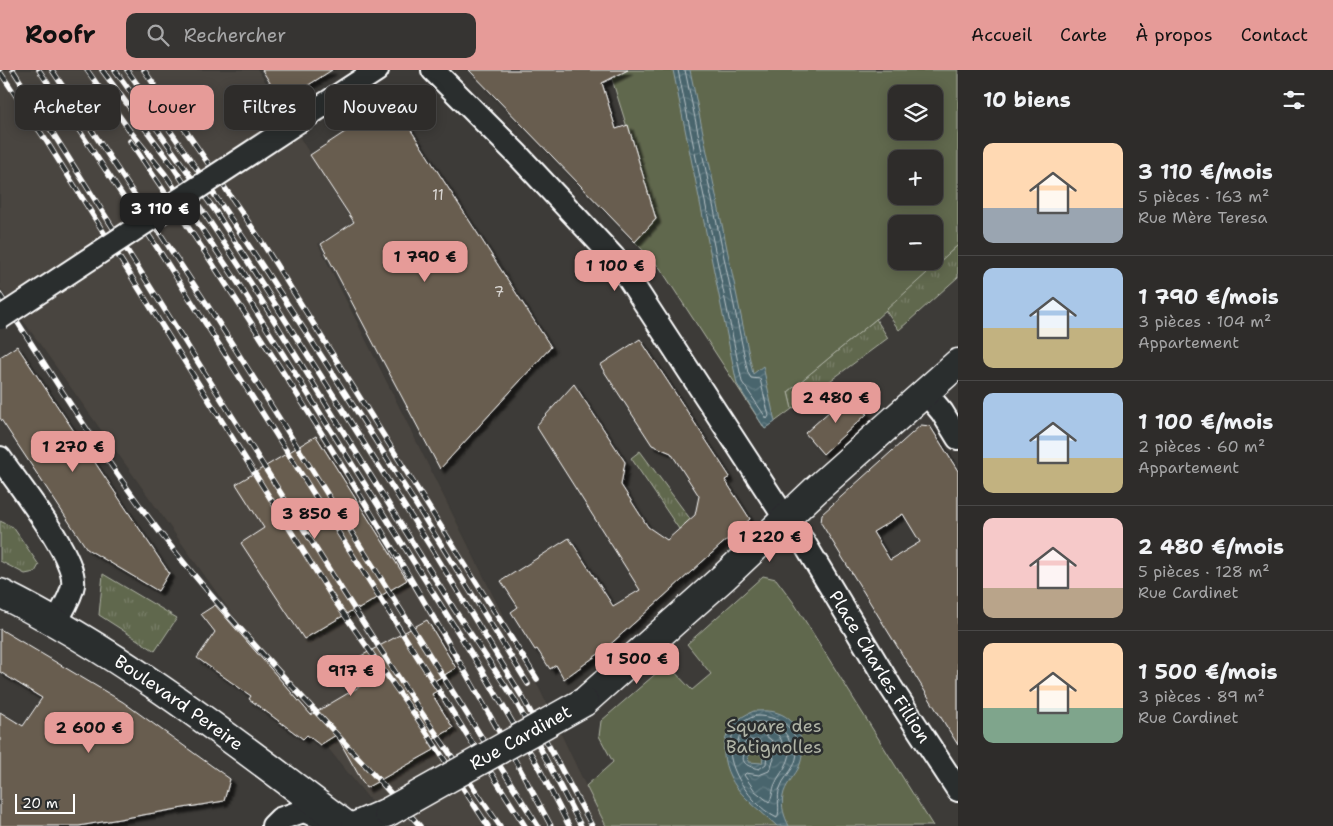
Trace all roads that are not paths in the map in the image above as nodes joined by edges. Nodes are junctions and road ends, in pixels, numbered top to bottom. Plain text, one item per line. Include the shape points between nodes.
1 (377, 70) edge
2 (433, 70) edge
3 (0, 318) edge
4 (958, 363) edge
5 (925, 392) junction
6 (958, 438) edge
7 (0, 458) edge
8 (785, 518) junction
9 (0, 593) edge
10 (55, 624) junction
11 (955, 780) edge
12 (273, 826) edge
13 (346, 826) edge
14 (356, 826) edge

1 - 3 street, bridge
2 - 8 street, Place Charles Fillion via 516,152 618,262
4 - 5 main road, Rue Cardinet
5 - 6 street
5 - 8 main road, Rue Cardinet
7 - 10 street via 72,566 73,584
8 - 11 street, Place Charles Fillion via 803,541 890,686
8 - 14 main road, Rue Cardinet, bridge via 584,702 388,812
9 - 10 main road, Boulevard Pereire
10 - 13 main road, Boulevard Pereire via 217,728
12 - 13 street via 280,819 303,811

